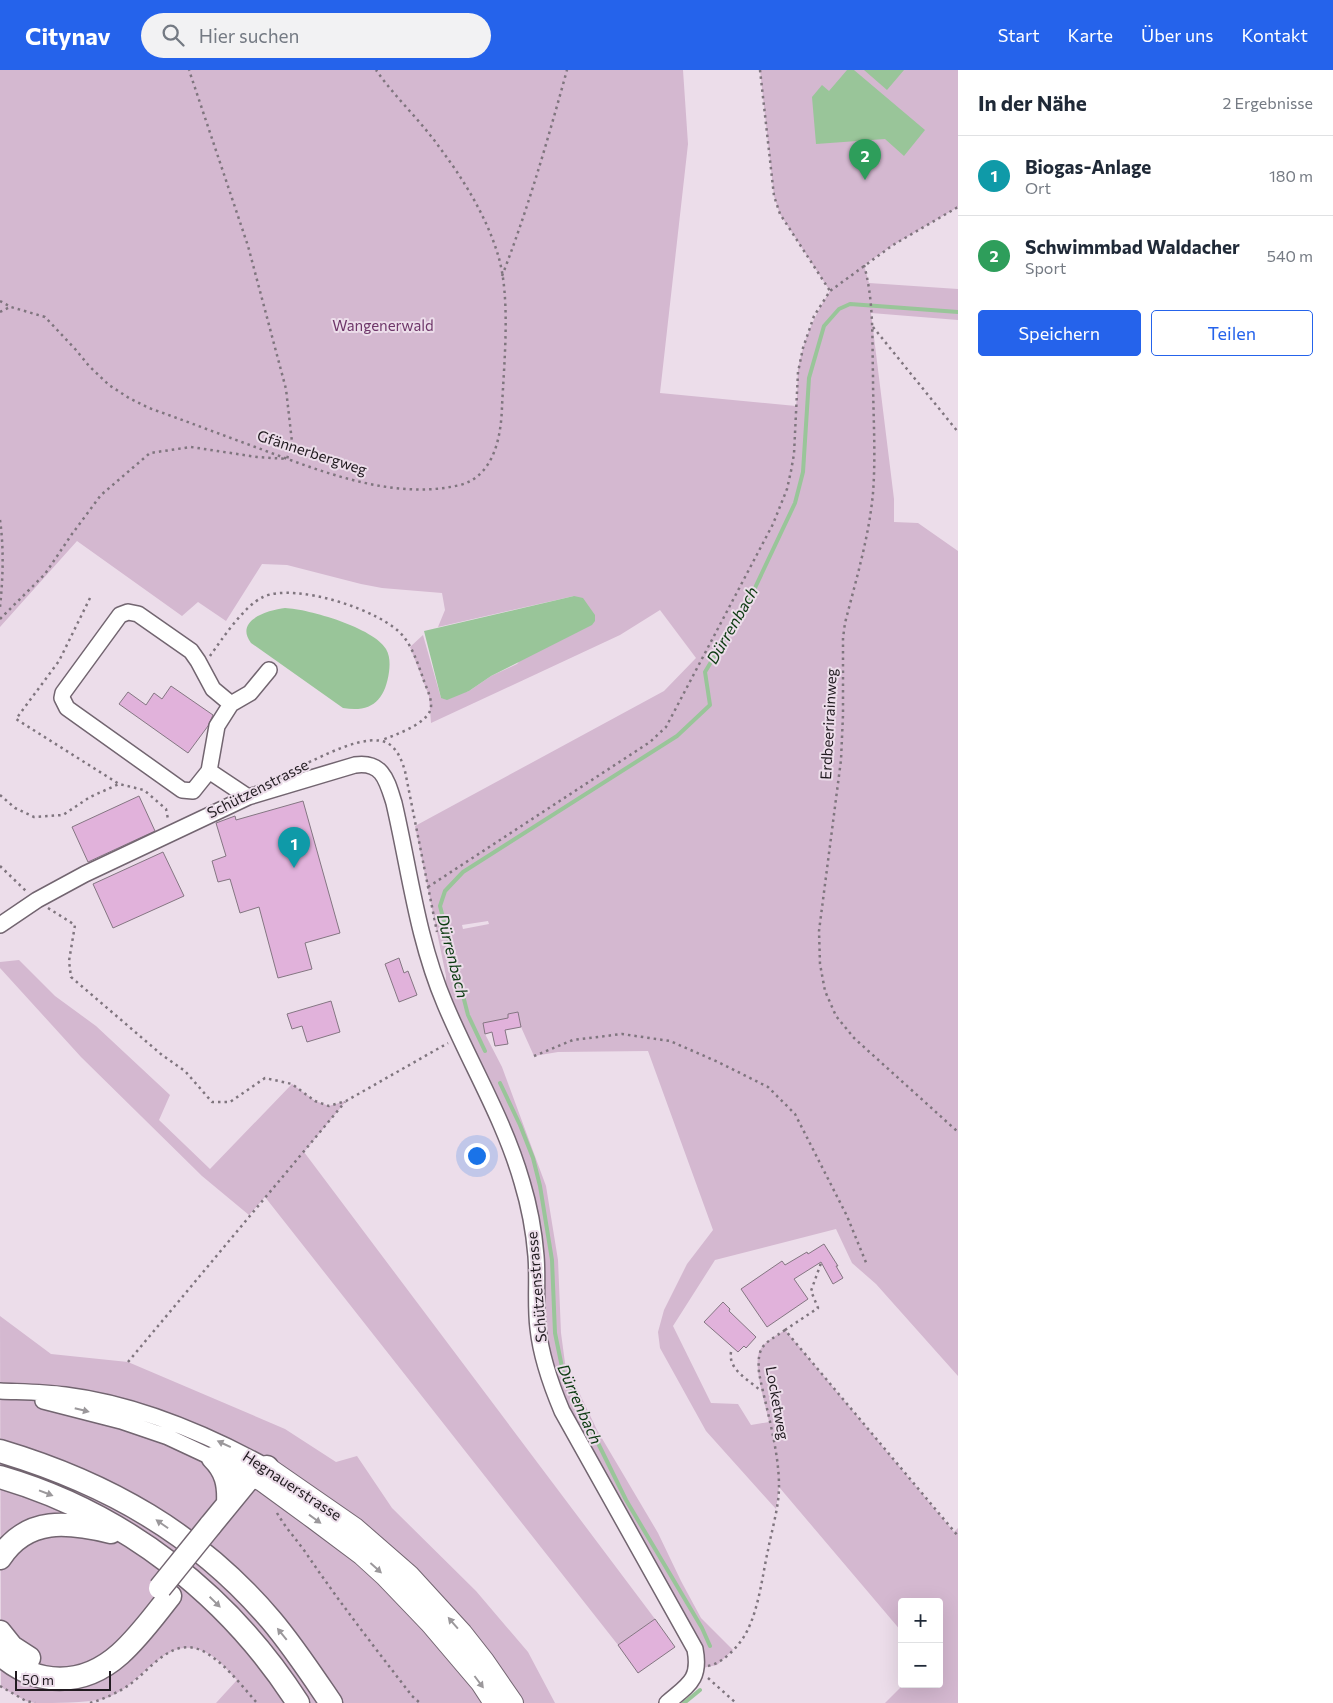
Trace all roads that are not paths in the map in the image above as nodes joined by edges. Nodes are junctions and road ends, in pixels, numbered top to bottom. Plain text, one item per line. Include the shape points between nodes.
1 (268, 670) dead end
2 (231, 704) junction
3 (209, 771) junction
4 (248, 797) junction
5 (0, 925) edge
6 (0, 1391) edge
7 (0, 1451) edge
8 (214, 1458) junction
9 (260, 1475) junction
10 (0, 1478) edge
11 (228, 1502) junction
12 (215, 1530) junction
13 (136, 1539) junction
14 (0, 1558) edge
15 (165, 1592) junction
16 (0, 1632) edge
17 (0, 1654) edge
18 (298, 1703) edge
19 (330, 1703) edge
20 (494, 1703) edge
21 (513, 1703) edge
22 (667, 1703) edge

1 - 2 street via 250,693
2 - 3 street via 217,726
2 - 3 street via 213,690 191,651 138,614 128,612 120,615 63,692 67,708 182,790 194,791
3 - 4 street
4 - 5 street, Schützenstrasse via 85,874
4 - 22 street, Schützenstrasse via 355,765 376,767 389,787 422,939 445,1005 497,1112 522,1182 536,1256 538,1328 550,1383 562,1412 691,1640 697,1669 690,1683
6 -> 8 street, Hegnauerstrasse via 121,1420
9 -> 6 street, Hegnauerstrasse via 207,1436 132,1409 66,1395
19 -> 7 highway via 292,1647 256,1603 178,1535 100,1488
8 - 9 main road, Hegnauerstrasse
8 - 11 highway via 227,1479
9 - 11 highway
9 - 12 highway
9 -> 20 main road, Hegnauerstrasse via 384,1576 447,1642
21 -> 9 main road, Hegnauerstrasse via 462,1633 409,1575 355,1528
10 -> 13 highway via 64,1500
11 - 12 highway
12 - 15 highway
13 - 14 highway via 79,1526 47,1525 20,1536
13 -> 18 highway via 191,1580 229,1615 268,1660
15 - 16 highway via 109,1647 82,1662 61,1665 35,1661 12,1647
15 - 17 highway via 136,1639 101,1668 83,1676 59,1679 37,1676 20,1669

